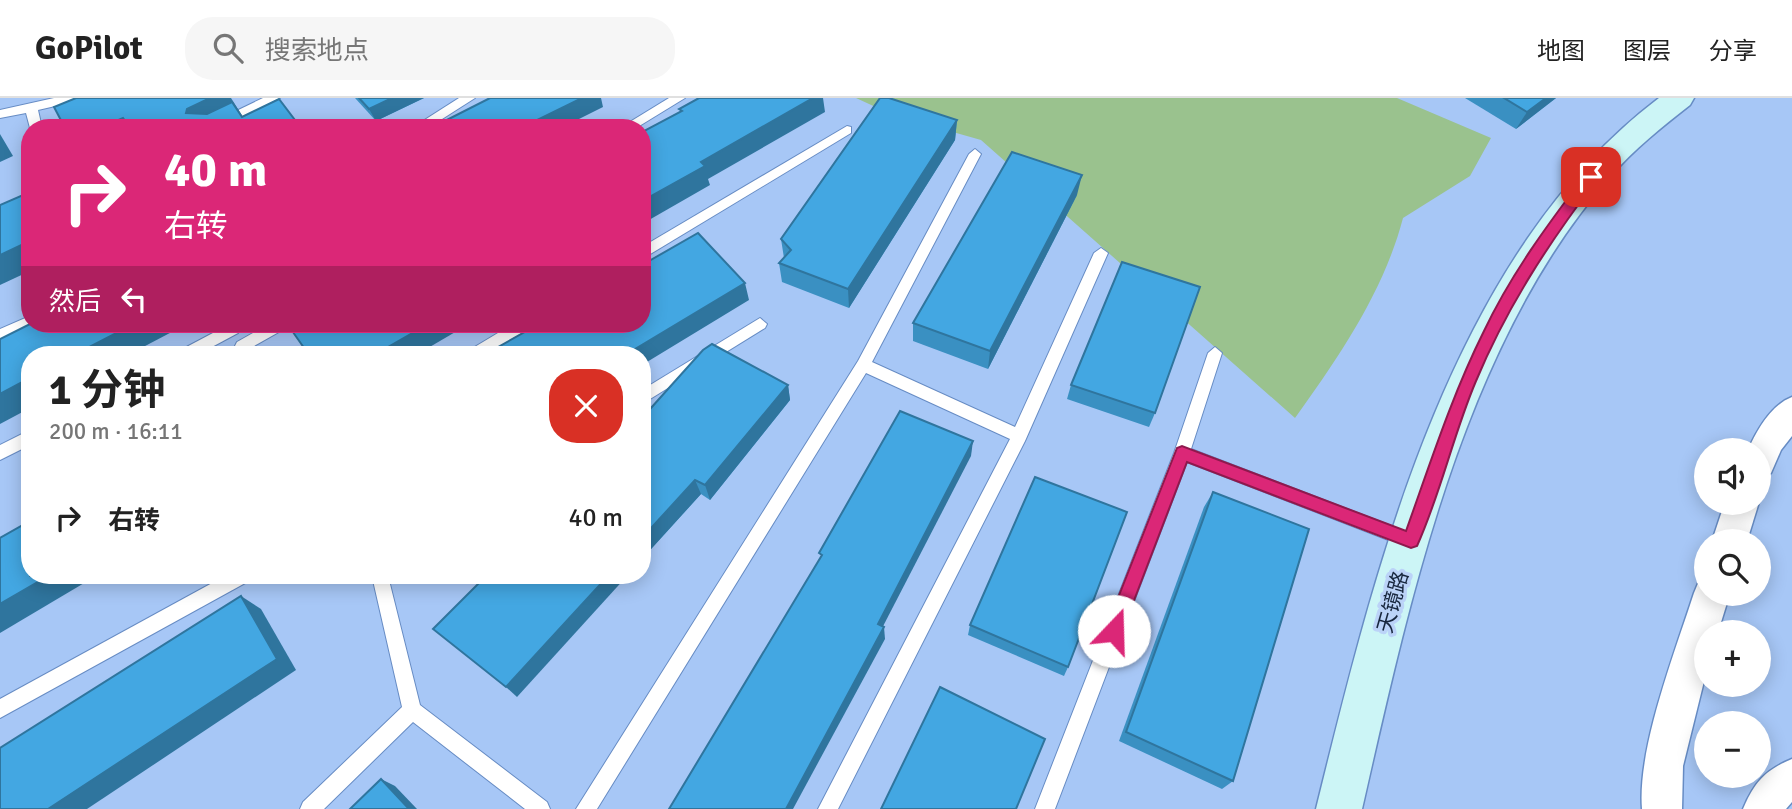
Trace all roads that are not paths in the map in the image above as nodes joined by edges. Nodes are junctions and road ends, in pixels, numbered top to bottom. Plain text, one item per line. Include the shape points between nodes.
1 (73, 98) edge
2 (274, 98) edge
3 (469, 98) edge
4 (679, 98) edge
5 (1679, 98) edge
6 (32, 109) junction
7 (0, 114) edge
8 (34, 119) edge
9 (227, 119) edge
10 (433, 119) edge
11 (642, 119) edge
12 (847, 131) dead end
13 (975, 153) dead end
14 (651, 249) edge
15 (1101, 253) dead end
16 (760, 324) dead end
17 (21, 326) edge
18 (220, 333) edge
19 (269, 333) edge
20 (511, 333) edge
21 (0, 336) edge
22 (199, 346) edge
23 (251, 346) edge
24 (488, 346) edge
25 (1215, 353) dead end
26 (863, 365) junction
27 (651, 392) edge
28 (1792, 411) edge
29 (1019, 436) junction
30 (1771, 438) edge
31 (21, 442) edge
32 (0, 453) edge
33 (1182, 453) junction
34 (1411, 541) junction
35 (227, 584) edge
36 (382, 584) edge
37 (1708, 606) edge
38 (0, 709) edge
39 (412, 710) junction
40 (1792, 779) edge
41 (310, 809) edge
42 (540, 809) edge
43 (586, 809) edge
44 (828, 809) edge
45 (1045, 809) edge
46 (1339, 809) edge
47 (1662, 809) edge
48 (1763, 809) edge

1 - 6 lane
2 - 9 lane
3 - 10 lane
4 - 11 lane
5 - 34 street, 天镜路 via 1633,134 1598,170 1536,252 1467,383
6 - 7 lane
6 - 8 lane
12 - 14 lane
13 - 26 lane
15 - 29 lane
16 - 27 lane
17 - 21 lane
18 - 22 lane
19 - 23 lane
20 - 24 lane
25 - 33 lane
26 - 29 lane
26 - 43 lane
28 - 30 street
29 - 44 lane
31 - 32 lane
33 - 34 lane
33 - 45 lane
34 - 46 street, 天镜路
35 - 38 lane
36 - 39 lane
37 - 47 street via 1663,767
39 - 41 lane
39 - 42 lane
40 - 48 street via 1771,794

